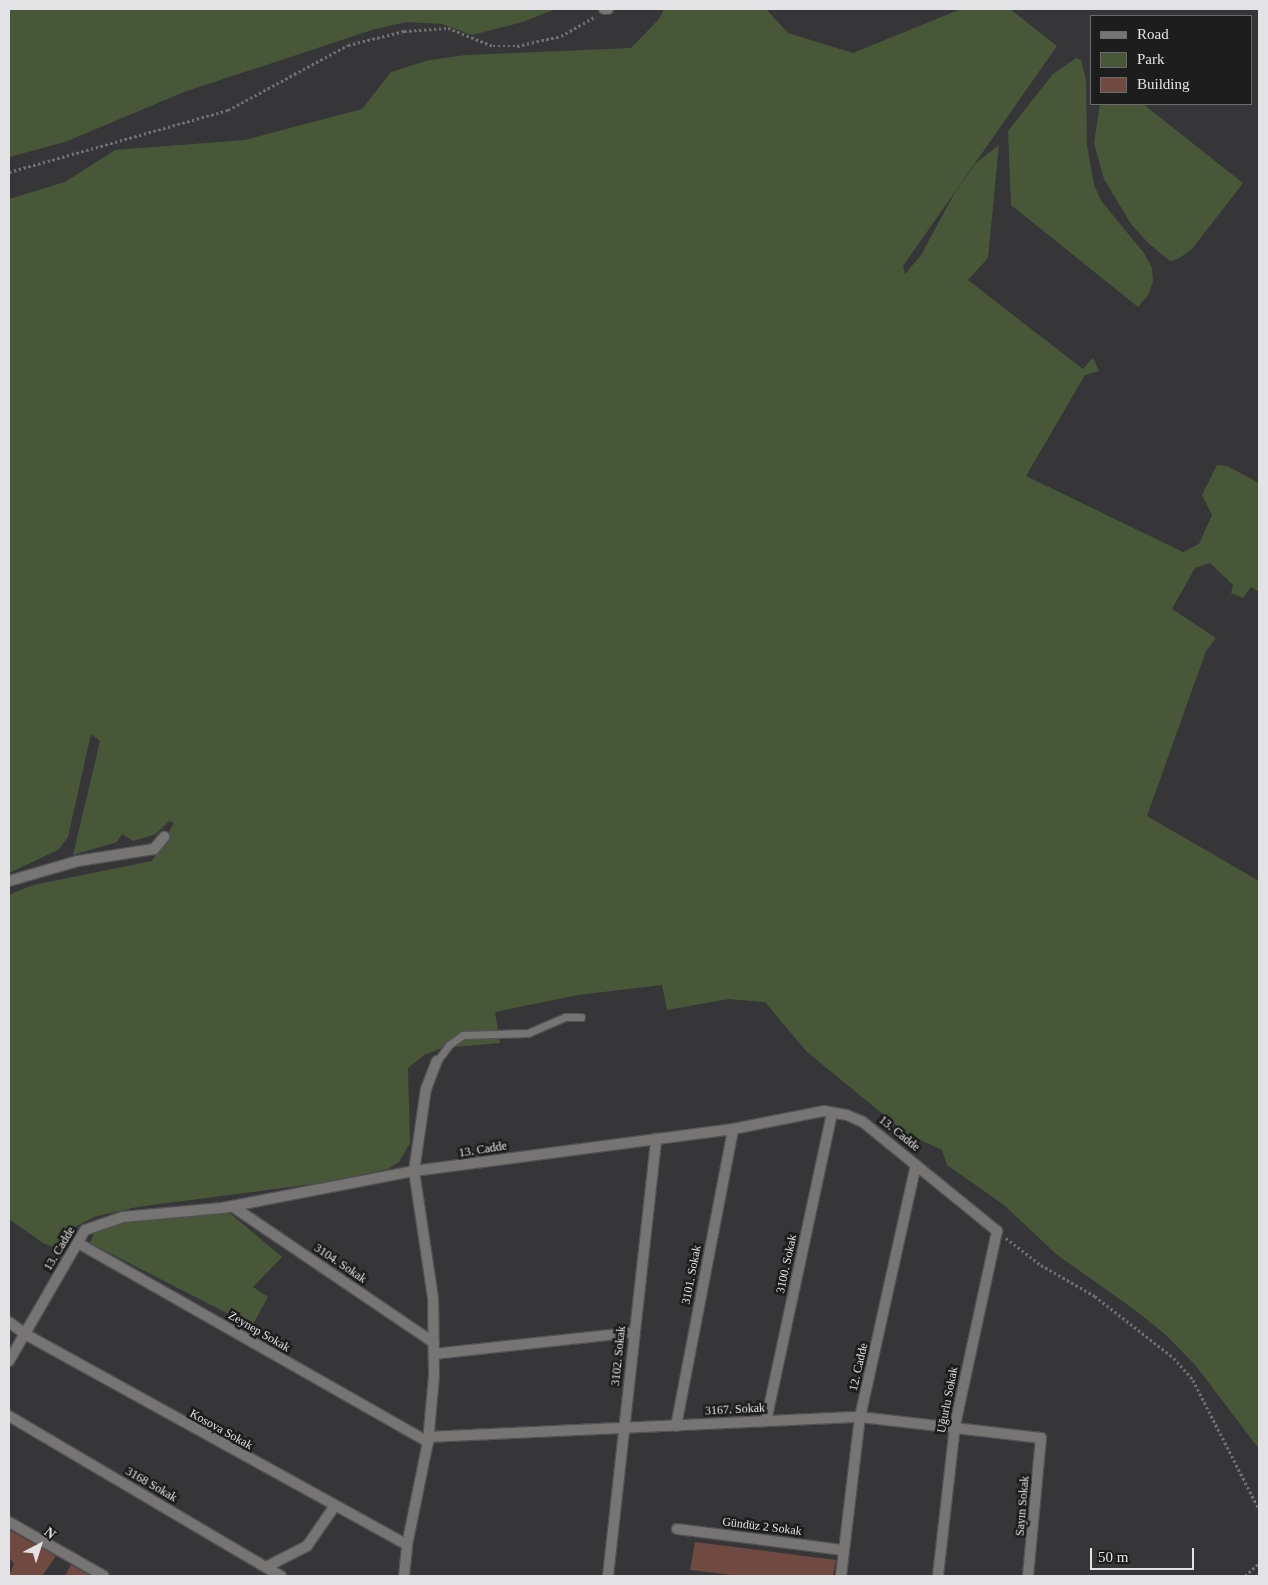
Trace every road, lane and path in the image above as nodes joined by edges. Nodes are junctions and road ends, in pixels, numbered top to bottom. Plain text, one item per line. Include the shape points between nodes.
1 (606, 9) edge
2 (9, 172) edge
3 (164, 837) dead end
4 (9, 881) edge
5 (581, 1017) dead end
6 (437, 1061) joint
7 (832, 1112) junction
8 (733, 1129) junction
9 (656, 1139) junction
10 (916, 1165) junction
11 (414, 1171) junction
12 (232, 1206) junction
13 (997, 1231) junction
14 (78, 1243) junction
15 (9, 1322) edge
16 (635, 1332) junction
17 (24, 1334) junction
18 (434, 1348) junction
19 (9, 1361) edge
20 (9, 1416) edge
21 (860, 1417) junction
22 (766, 1422) junction
23 (676, 1426) junction
24 (955, 1426) junction
25 (624, 1428) junction
26 (1041, 1438) joint
27 (428, 1440) junction
28 (334, 1507) junction
29 (1259, 1509) edge
30 (9, 1522) edge
31 (677, 1529) dead end
32 (406, 1546) junction
33 (844, 1550) junction
34 (1259, 1563) edge
35 (266, 1567) junction
36 (104, 1576) edge
37 (281, 1576) edge
38 (404, 1576) edge
39 (608, 1576) edge
40 (841, 1576) edge
41 (938, 1576) edge
42 (1028, 1576) edge
43 (1245, 1576) edge

1 - 2 path via 561,36 517,46 493,46 448,28 404,31 348,45 228,110
3 - 4 street via 154,849 78,860
5 - 6 lane via 565,1018 528,1033 464,1035 450,1044
6 - 11 street via 426,1089
7 - 8 street, 13. Cadde
7 - 10 street, 13. Cadde via 863,1122
7 - 22 street, 3100. Sokak
8 - 9 street, 13. Cadde
8 - 23 street, 3101. Sokak
9 - 11 street, 13. Cadde
9 - 16 street, 3102. Sokak
10 - 13 street, 13. Cadde
10 - 21 street, 12. Cadde
11 - 12 street, 13. Cadde
11 - 18 street via 433,1298
12 - 14 street, 13. Cadde via 123,1217 85,1230
12 - 18 street, 3104. Sokak
13 - 24 street, Uğurlu Sokak
13 - 29 path via 1041,1265 1095,1296 1174,1358 1193,1380
14 - 17 street, 13. Cadde
14 - 27 street, Zeynep Sokak
15 - 17 street, Kosova Sokak
16 - 18 street
16 - 25 street, 3102. Sokak
17 - 19 street, 13. Cadde
17 - 28 street, Kosova Sokak
18 - 27 street
20 - 35 street, 3168 Sokak
21 - 22 street, 3167. Sokak
21 - 24 street, 3167. Sokak
21 - 33 street, 12. Cadde
22 - 23 street, 3167. Sokak
23 - 25 street, 3167. Sokak
24 - 26 street, 3167. Sokak
24 - 41 street, Uğurlu Sokak
25 - 27 street, 3167. Sokak
25 - 39 street, 3102. Sokak
26 - 42 street, Sayın Sokak
27 - 32 street
28 - 32 street, Kosova Sokak
28 - 35 street via 307,1546
30 - 36 street
31 - 33 street, Gündüz 2 Sokak
32 - 38 street
33 - 40 street, 12. Cadde
34 - 43 path
35 - 37 street, 3168 Sokak

